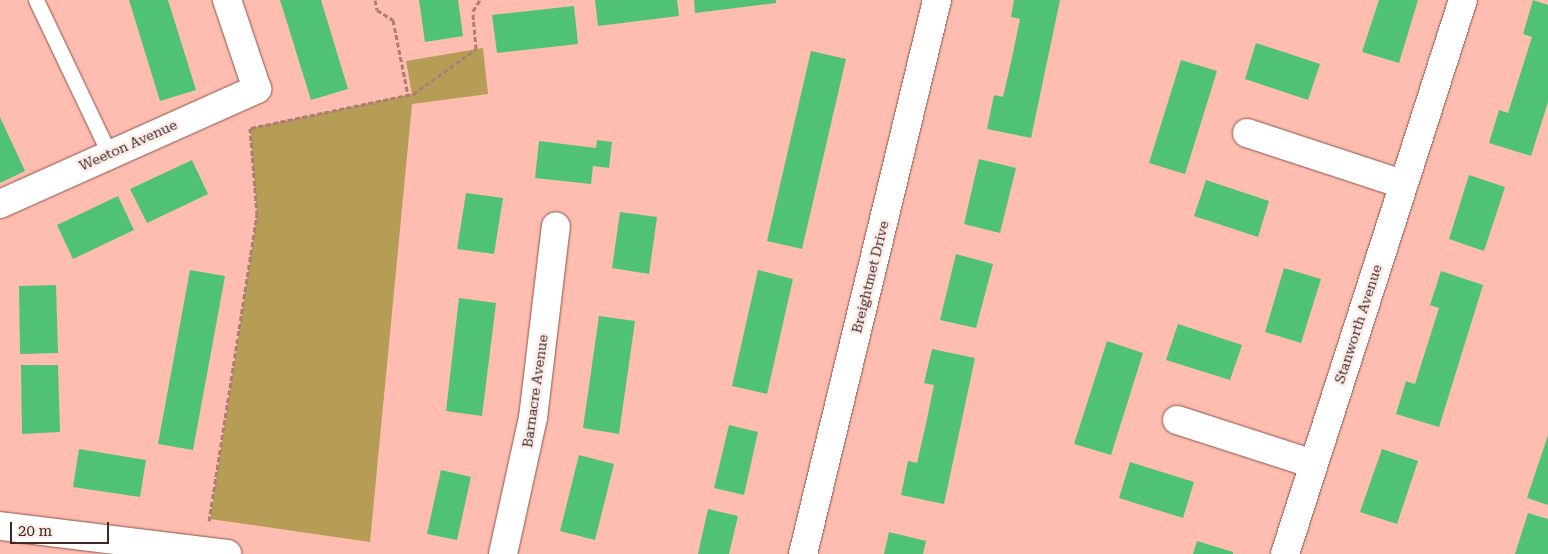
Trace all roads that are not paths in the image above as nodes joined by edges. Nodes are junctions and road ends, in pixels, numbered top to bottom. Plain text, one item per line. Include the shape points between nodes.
1 (36, 0) edge
2 (227, 0) edge
3 (937, 0) edge
4 (1463, 0) edge
5 (1247, 133) dead end
6 (109, 153) junction
7 (1402, 184) junction
8 (0, 204) edge
9 (556, 226) dead end
10 (1177, 420) dead end
11 (1313, 464) junction
12 (0, 526) edge
13 (216, 552) edge
14 (503, 554) edge
15 (803, 554) edge
16 (1285, 554) edge

1 - 6 lane
2 - 6 street, Weeton Avenue via 257,89
3 - 15 street, Breightmet Drive
4 - 7 street, Stanworth Avenue
5 - 7 street
6 - 8 street, Weeton Avenue
7 - 11 street, Stanworth Avenue
9 - 14 street, Barnacre Avenue via 534,418
10 - 11 street
11 - 16 street, Stanworth Avenue
12 - 13 street

